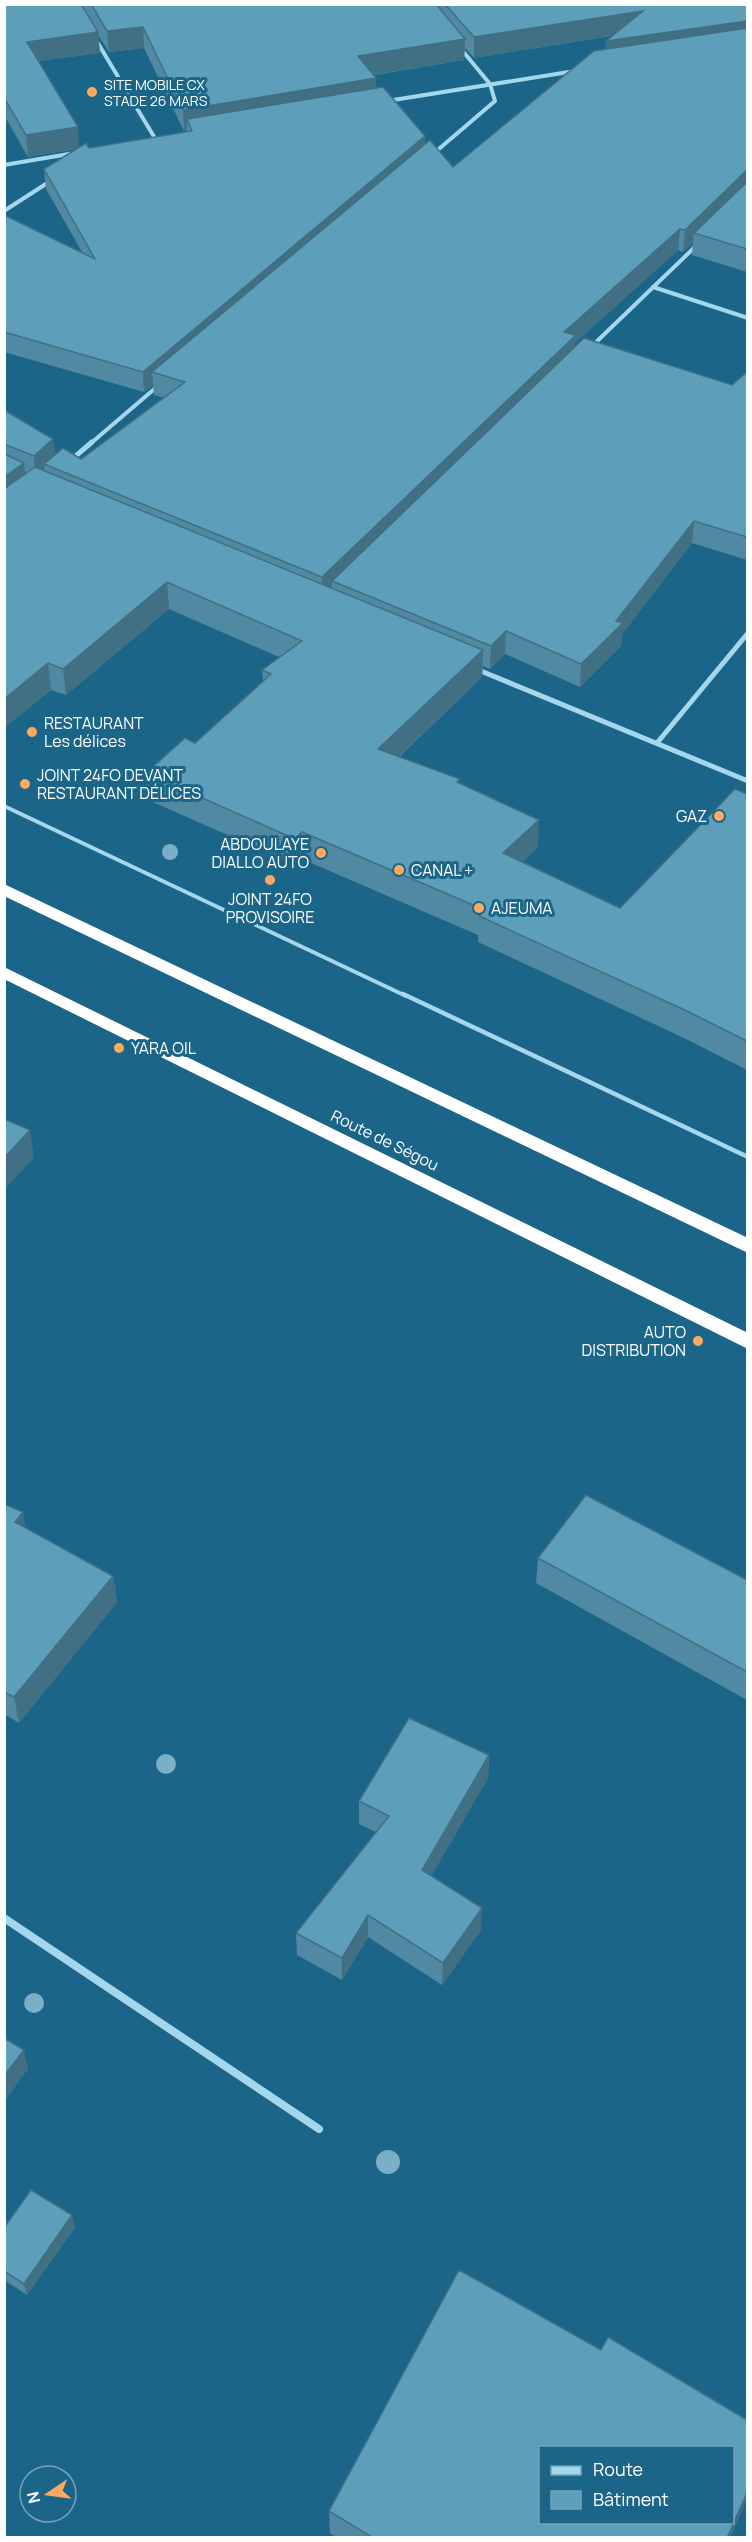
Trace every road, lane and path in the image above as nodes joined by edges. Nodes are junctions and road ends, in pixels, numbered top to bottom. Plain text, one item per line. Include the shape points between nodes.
1 (93, 34) edge
2 (460, 48) edge
3 (584, 69) edge
4 (490, 84) junction
5 (386, 101) edge
6 (167, 138) edge
7 (156, 140) junction
8 (144, 142) edge
9 (78, 153) edge
10 (431, 155) edge
11 (4, 165) edge
12 (62, 174) edge
13 (4, 211) edge
14 (705, 237) edge
15 (653, 287) junction
16 (747, 318) edge
17 (585, 353) edge
18 (166, 380) edge
19 (65, 465) edge
20 (747, 633) edge
21 (474, 668) edge
22 (657, 743) junction
23 (747, 781) edge
24 (4, 806) edge
25 (4, 889) edge
26 (4, 972) edge
27 (747, 1157) edge
28 (747, 1246) edge
29 (747, 1342) edge
30 (4, 1918) edge
31 (319, 2129) dead end

1 - 7 street
2 - 4 street
3 - 4 street
4 - 5 street
4 - 10 street via 495,101
6 - 7 street
7 - 8 street
9 - 11 street
12 - 13 street
14 - 15 street
15 - 16 street
15 - 17 street
18 - 19 street
20 - 22 street
21 - 22 street
22 - 23 street
24 - 27 lane
25 - 28 highway
26 - 29 highway, Route de Ségou
30 - 31 street

